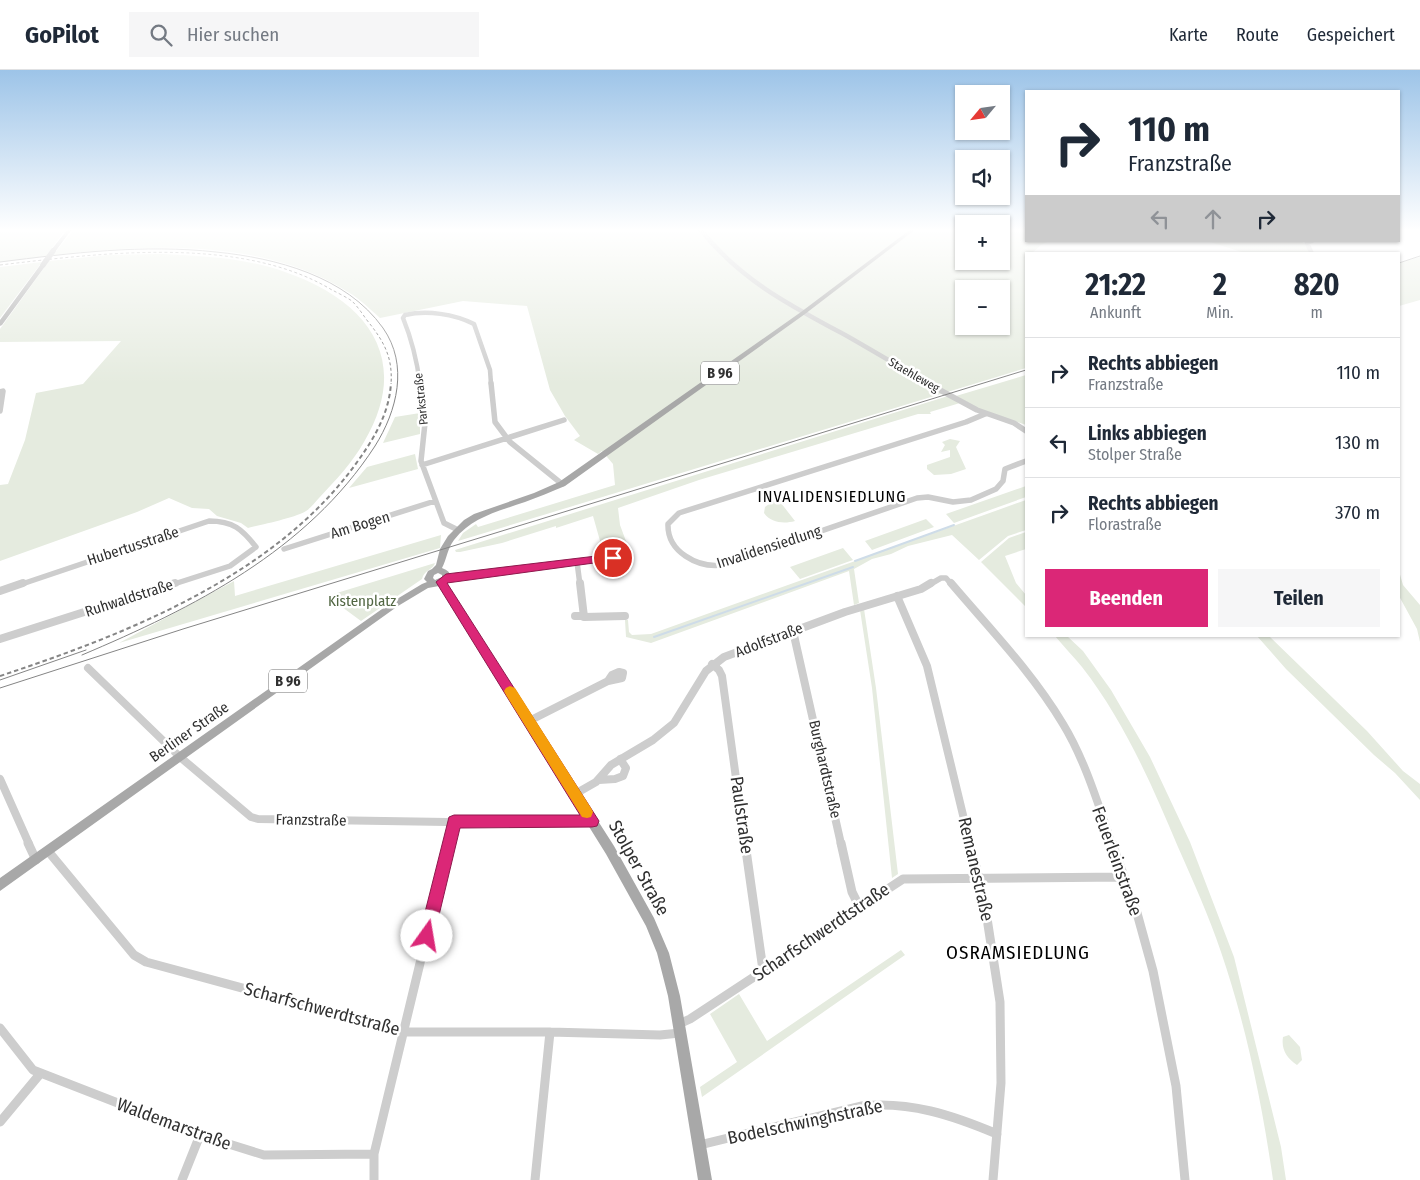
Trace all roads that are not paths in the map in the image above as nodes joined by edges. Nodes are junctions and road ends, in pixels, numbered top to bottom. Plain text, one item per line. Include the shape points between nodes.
1 (31, 281) edge
2 (754, 281) edge
3 (846, 281) edge
4 (803, 313) junction
5 (0, 324) edge
6 (0, 392) edge
7 (0, 411) edge
8 (985, 414) junction
9 (564, 420) dead end
10 (1025, 430) edge
11 (507, 439) junction
12 (1025, 461) edge
13 (422, 465) junction
14 (562, 484) junction
15 (435, 501) junction
16 (459, 530) junction
17 (449, 543) junction
18 (284, 549) dead end
19 (255, 550) joint
20 (631, 556) dead end
21 (577, 562) junction
22 (439, 578) junction
23 (952, 584) joint
24 (0, 591) edge
25 (897, 596) junction
26 (625, 616) dead end
27 (793, 631) junction
28 (0, 639) edge
29 (712, 664) junction
30 (88, 668) dead end
31 (608, 681) dead end
32 (529, 722) junction
33 (180, 757) junction
34 (620, 759) junction
35 (0, 779) edge
36 (599, 780) junction
37 (575, 794) junction
38 (454, 821) junction
39 (592, 821) junction
40 (48, 851) junction
41 (36, 860) junction
42 (1124, 877) junction
43 (979, 878) junction
44 (0, 885) edge
45 (859, 906) junction
46 (763, 970) junction
47 (0, 1028) edge
48 (680, 1029) junction
49 (405, 1032) junction
50 (550, 1032) junction
51 (40, 1074) junction
52 (0, 1122) edge
53 (997, 1134) junction
54 (200, 1135) junction
55 (699, 1145) junction
56 (374, 1154) junction
57 (182, 1180) edge
58 (374, 1180) edge
59 (535, 1180) edge
60 (705, 1180) edge
61 (992, 1180) edge
62 (1185, 1180) edge

1 - 5 main road, bridge
2 - 4 street, Staehleweg
3 - 4 main road, B 96
4 - 8 street, Staehleweg
4 - 14 main road, B 96
6 - 7 street via 3,391
8 - 10 street, Staehleweg via 1008,420
8 - 12 street, Invalidensiedlung via 956,426 685,510 670,520 668,533 688,560 706,566 722,565 917,498 959,502 983,496 1002,484 1005,469
9 - 11 street
11 - 13 street
11 - 13 street, Parkstraße via 495,421 490,372 475,325 466,320 420,312 408,314 403,318 417,361 425,420 420,454
11 - 14 street
13 - 15 street, Parkstraße
14 - 16 main road, B 96 via 486,513
15 - 16 street, Parkstraße via 445,524
15 - 18 street, Am Bogen
16 - 17 main road, B 96
17 - 22 main road, B 96
17 - 22 main road, B 96 via 436,570
19 - 24 street, Hubertusstraße via 242,529 209,520
19 - 28 street, Ruhwaldstraße via 233,565
20 - 21 street
21 - 22 street
21 - 26 street via 579,616
22 - 32 main road, Stolper Straße
22 - 33 main road, Berliner Straße / B 96 via 395,604
23 - 25 street, Adolfstraße via 941,578 921,590
23 - 42 street, Feuerleinstraße via 1035,681 1064,725
25 - 27 street, Adolfstraße
25 - 43 street, Remanestraße via 927,666
27 - 29 street, Adolfstraße
27 - 45 street, Burghardtstraße via 852,892
29 - 34 street, Adolfstraße via 702,673 675,722
29 - 46 street, Paulstraße via 722,676
30 - 33 street, Franzstraße
31 - 32 street
32 - 37 main road, Stolper Straße
33 - 38 street, Franzstraße via 245,813 258,819
33 - 40 main road, Berliner Straße / B 96
34 - 36 street, Adolfstraße via 606,769
34 - 36 street via 626,768 623,776 615,780
35 - 41 street
36 - 37 street
37 - 39 main road, Stolper Straße
38 - 39 street, Franzstraße
38 - 49 street
39 - 48 main road, Stolper Straße via 650,922 665,962
40 - 41 main road, Berliner Straße / B 96
40 - 49 street, Scharfschwerdtstraße via 139,959
41 - 44 main road, Berliner Straße / B 96
42 - 43 street, Scharfschwerdtstraße
42 - 62 street, Feuerleinstraße via 1147,948 1169,1046
43 - 45 street, Scharfschwerdtstraße via 903,879
43 - 53 street, Remanestraße via 990,928 1001,1009
45 - 46 street, Scharfschwerdtstraße
46 - 48 street, Scharfschwerdtstraße
47 - 51 street, Waldemarstraße via 33,1070
48 - 50 street, Scharfschwerdtstraße via 660,1035
48 - 55 main road, Stolper Straße
49 - 50 street, Scharfschwerdtstraße
49 - 56 street
50 - 59 street
51 - 52 street
51 - 54 street, Waldemarstraße
53 - 55 street, Bodelschwinghstraße via 942,1112 908,1104 886,1103 861,1106
53 - 61 street, Remanestraße
54 - 56 street, Waldemarstraße via 264,1155
54 - 57 street
55 - 60 main road, Stolper Straße
56 - 58 street

